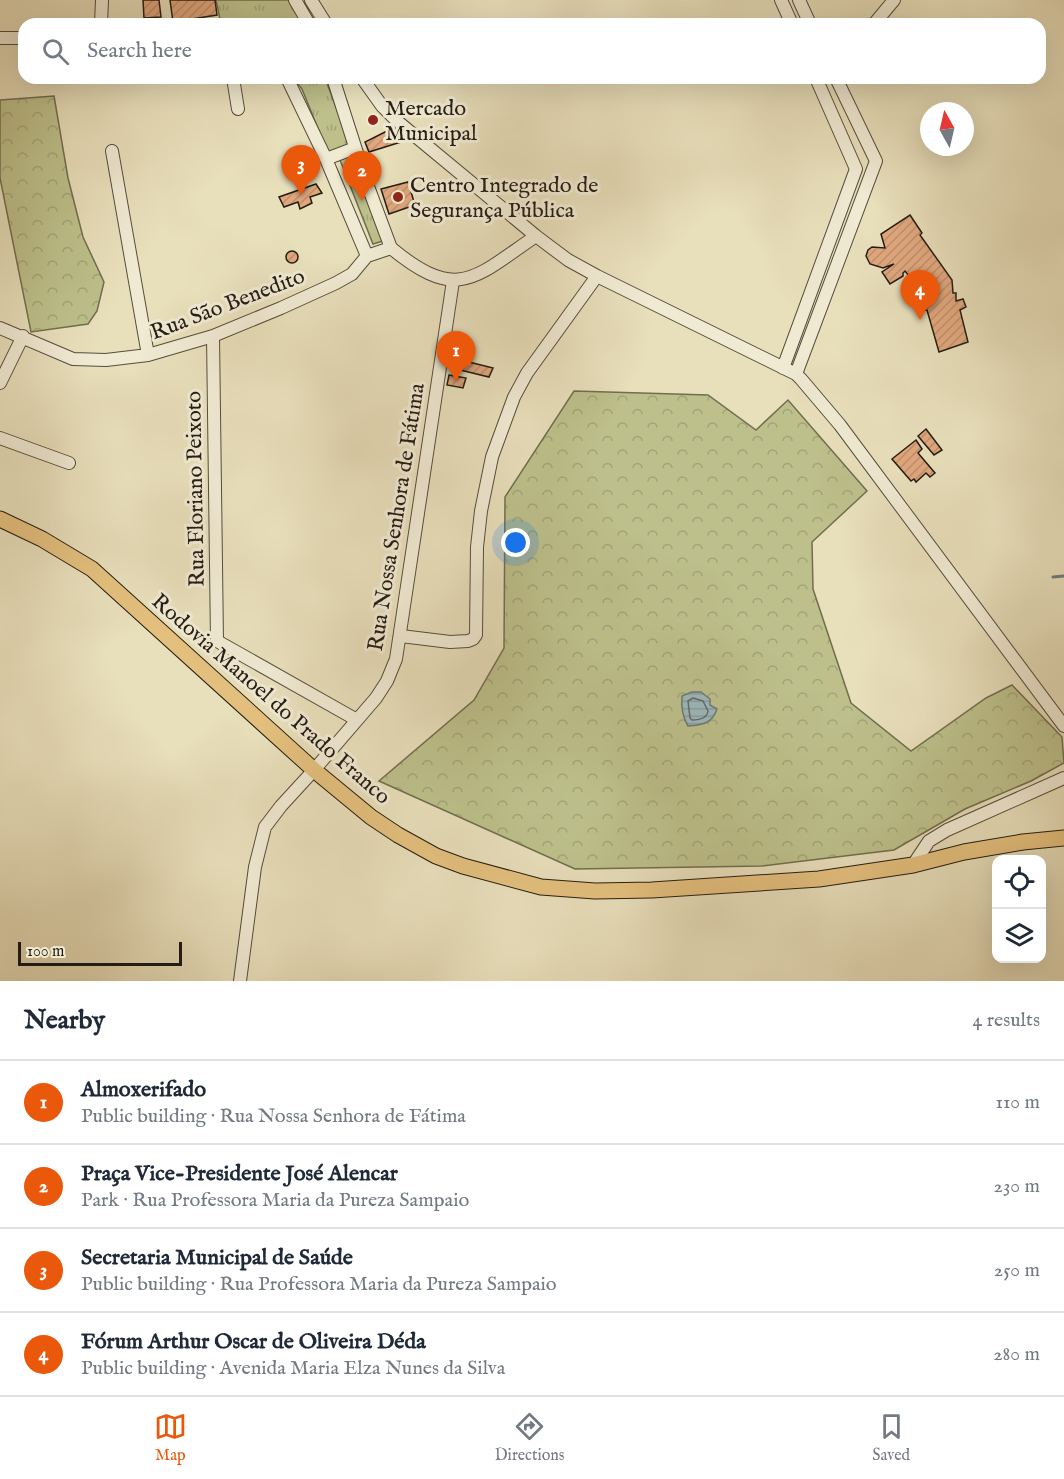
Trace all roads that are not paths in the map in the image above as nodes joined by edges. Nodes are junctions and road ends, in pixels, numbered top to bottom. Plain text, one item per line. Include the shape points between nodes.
1 (102, 0) edge
2 (295, 0) edge
3 (311, 0) edge
4 (781, 0) edge
5 (799, 0) edge
6 (894, 0) edge
7 (101, 18) edge
8 (306, 18) edge
9 (322, 18) edge
10 (789, 18) edge
11 (807, 18) edge
12 (879, 18) edge
13 (0, 38) edge
14 (18, 38) edge
15 (234, 84) edge
16 (290, 84) edge
17 (335, 84) edge
18 (366, 84) edge
19 (819, 84) edge
20 (839, 84) edge
21 (238, 109) dead end
22 (355, 148) junction
23 (112, 151) dead end
24 (326, 159) junction
25 (536, 236) junction
26 (391, 248) junction
27 (368, 256) junction
28 (597, 276) junction
29 (453, 281) junction
30 (0, 328) edge
31 (23, 336) junction
32 (213, 336) junction
33 (148, 355) junction
34 (783, 368) junction
35 (796, 374) junction
36 (0, 383) edge
37 (0, 438) edge
38 (69, 462) dead end
39 (0, 519) edge
40 (401, 636) junction
41 (357, 720) junction
42 (1064, 726) edge
43 (314, 770) junction
44 (1064, 778) edge
45 (1064, 838) edge
46 (913, 865) junction
47 (240, 981) edge

1 - 7 street
2 - 8 street
3 - 9 street
4 - 10 street
5 - 11 street
6 - 12 street
13 - 14 street
15 - 21 street
16 - 24 street
17 - 22 street
18 - 25 street via 397,121
19 - 34 street via 856,169
20 - 35 street via 876,161
22 - 24 street
22 - 26 street
23 - 33 street
24 - 27 street
25 - 28 street
25 - 29 street via 482,272
26 - 27 street, Rua São Benedito
26 - 29 street via 436,277
27 - 32 street, Rua São Benedito via 352,274 336,283
28 - 34 street
28 - 40 street via 527,373 492,457 479,529 476,635 468,641 456,642
29 - 40 street, Rua Nossa Senhora de Fátima
30 - 31 street, Rua São Benedito
31 - 33 street, Rua São Benedito via 73,359
31 - 36 street
32 - 33 street, Rua São Benedito
32 - 41 street, Rua Floriano Peixoto via 217,641
34 - 35 street
35 - 42 street via 840,426
37 - 38 street
39 - 43 main road, Rodovia Manoel do Prado Franco via 92,569
40 - 41 street, Rua Nossa Senhora de Fátima via 387,681
41 - 43 street, Rua Nossa Senhora de Fátima
43 - 46 main road, Rodovia Manoel do Prado Franco via 371,817 436,856 540,887 652,890 819,879
43 - 47 street, Rua Nossa Senhora de Fátima via 266,827 255,867
44 - 46 street via 947,830 929,841
45 - 46 main road, Rodovia Manoel do Prado Franco via 974,851

